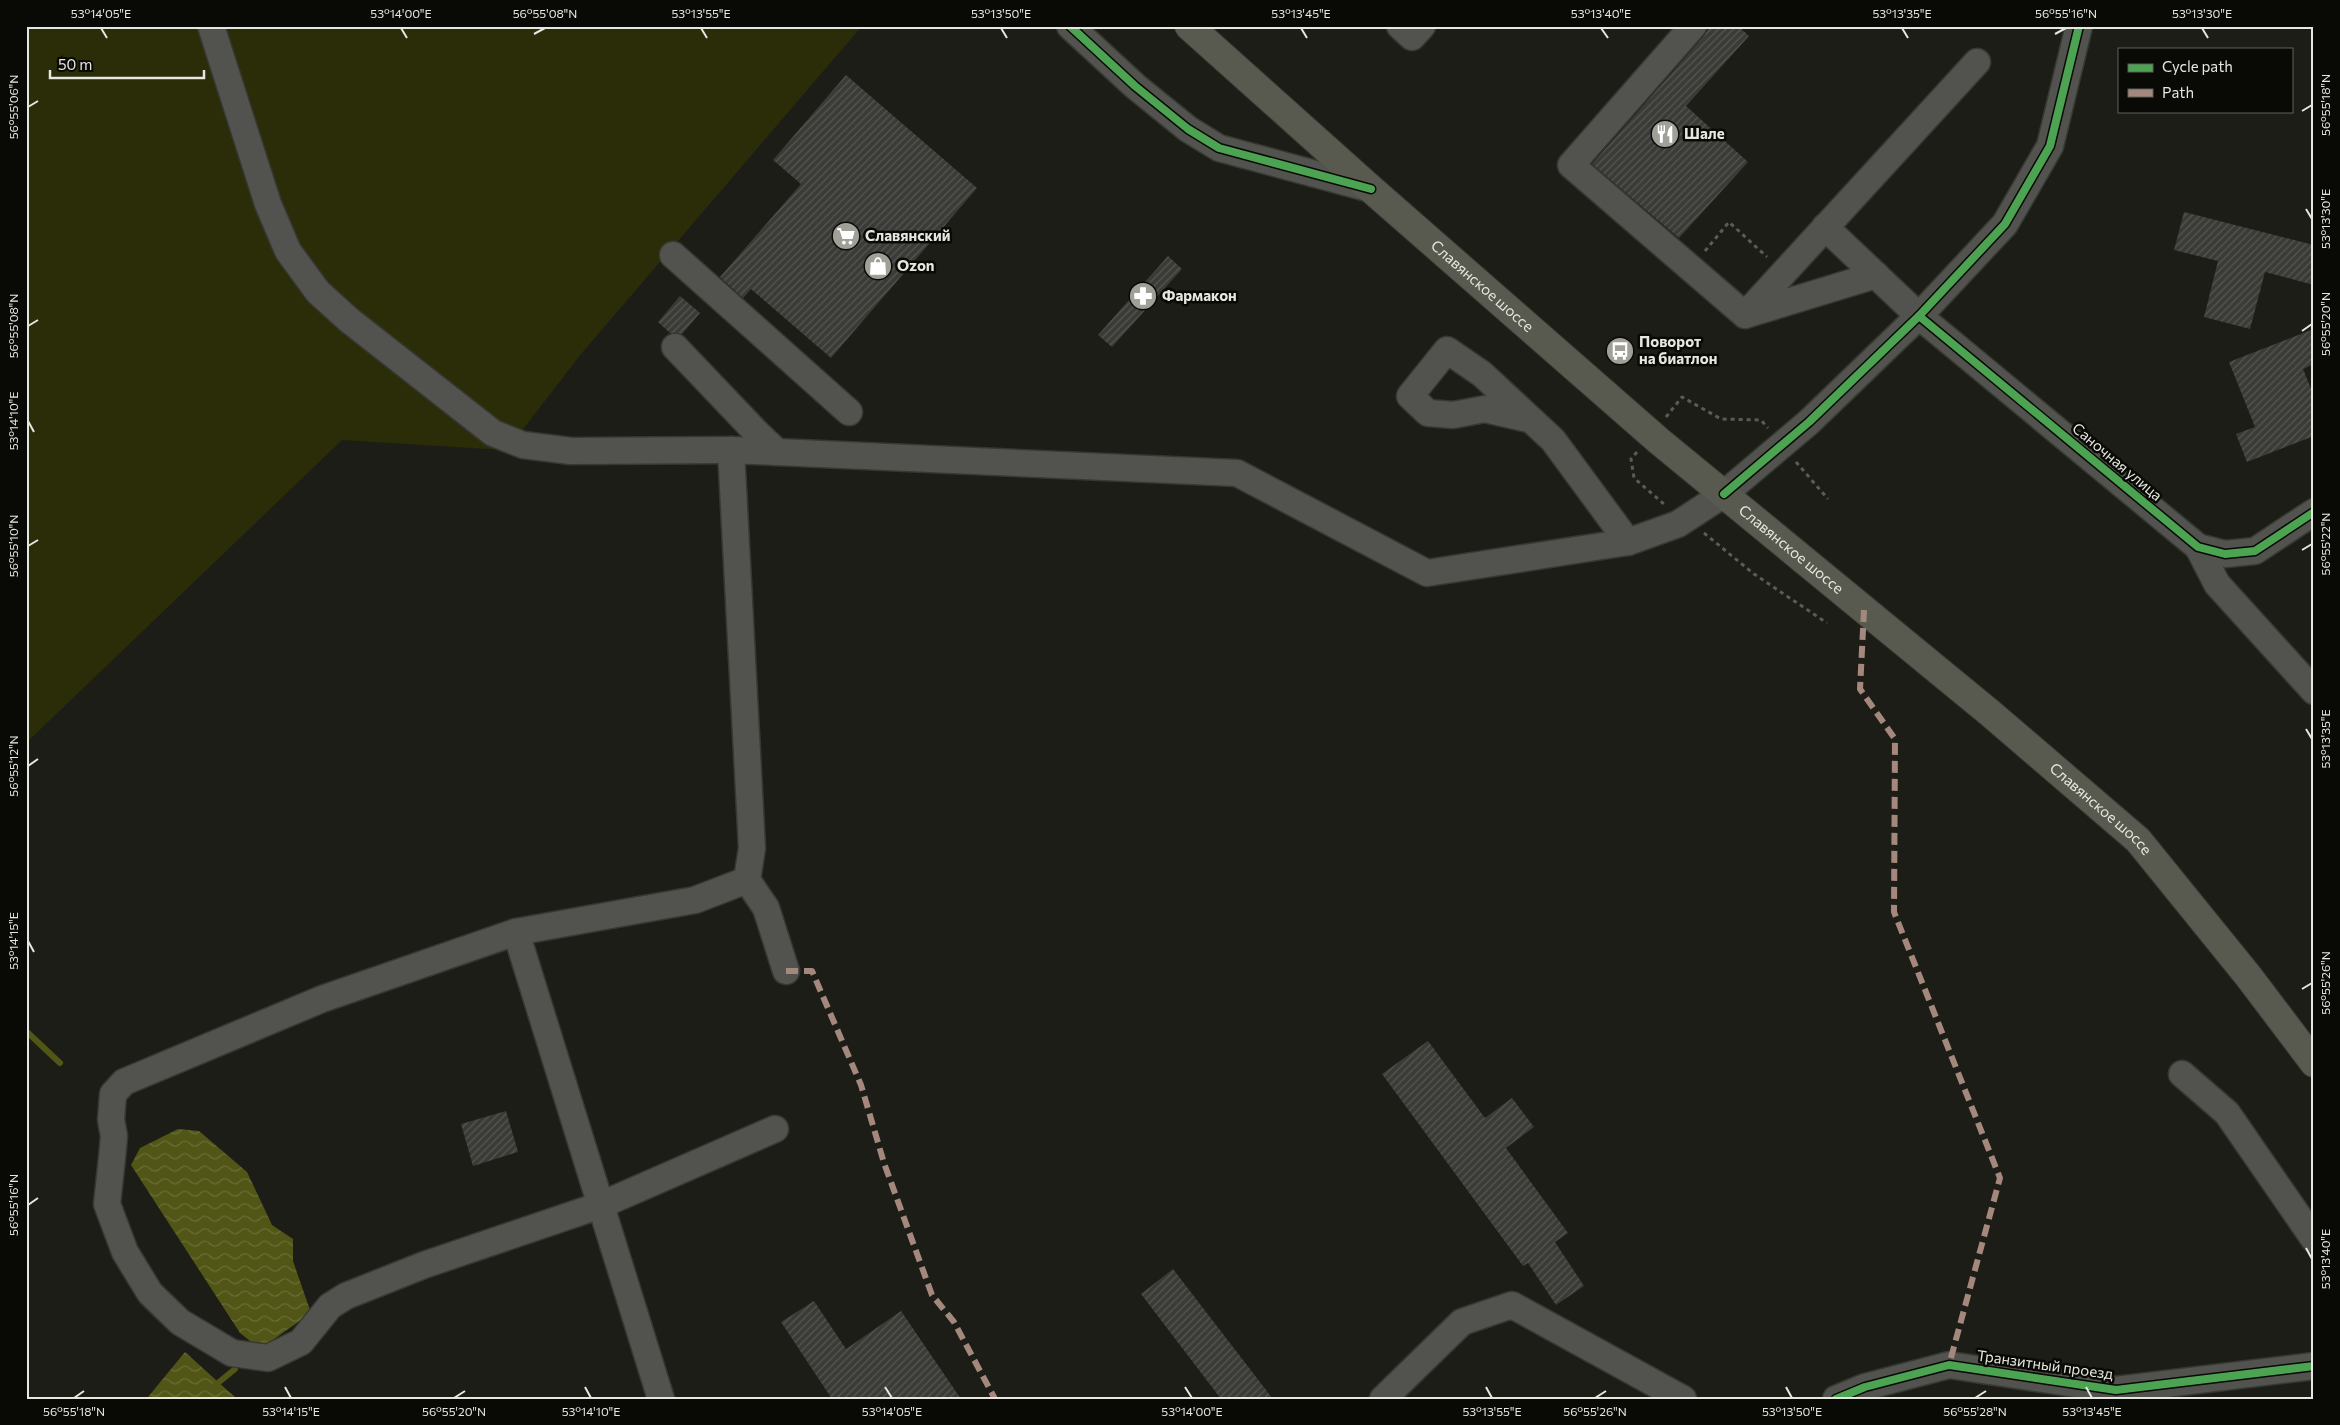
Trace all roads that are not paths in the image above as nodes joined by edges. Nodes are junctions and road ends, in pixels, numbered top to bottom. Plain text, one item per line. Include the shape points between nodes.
1 (211, 26) edge
2 (1070, 26) edge
3 (1189, 26) edge
4 (1400, 26) edge
5 (1422, 26) edge
6 (1693, 26) edge
7 (2076, 28) edge
8 (1978, 62) dead end
9 (1371, 190) junction
10 (1825, 228) junction
11 (673, 255) dead end
12 (1784, 272) junction
13 (1876, 276) junction
14 (1812, 295) junction
15 (1745, 315) junction
16 (1919, 316) junction
17 (675, 347) dead end
18 (849, 412) dead end
19 (1529, 418) dead end
20 (731, 450) junction
21 (777, 452) junction
22 (1724, 494) junction
23 (2314, 512) edge
24 (1628, 542) junction
25 (2198, 547) junction
26 (2314, 691) edge
27 (747, 880) junction
28 (516, 932) junction
29 (786, 971) dead end
30 (2314, 1063) edge
31 (2182, 1074) dead end
32 (775, 1128) dead end
33 (601, 1205) junction
34 (2314, 1239) edge
35 (2314, 1366) edge
36 (661, 1399) edge
37 (1383, 1399) edge
38 (1683, 1399) edge
39 (1836, 1399) edge

1 - 20 street via 268,204 288,251 318,292 349,320 493,434 523,445 571,451
2 - 9 street via 1135,86 1188,129 1219,148
3 - 9 main road, Славянское шоссе
4 - 5 street via 1412,36
6 - 15 street via 1571,164
7 - 16 street via 2050,146 2005,224
8 - 10 street
9 - 22 main road, Славянское шоссе via 1658,442
10 - 12 street
10 - 13 street, Саночная улица
11 - 18 street
12 - 14 street
12 - 15 street
13 - 14 street
13 - 16 street, Саночная улица
14 - 15 street
16 - 22 street via 1809,422
16 - 25 street, Саночная улица
17 - 21 street
19 - 24 street via 1553,440
20 - 21 street
20 - 27 street via 752,848
21 - 24 street via 1238,473 1427,573
22 - 24 street via 1678,524
22 - 30 main road, Славянское шоссе via 2138,840
23 - 25 street, Саночная улица via 2255,551 2225,554
25 - 26 street via 2217,584
27 - 28 street via 695,900
27 - 29 street via 766,908
28 - 33 street
28 - 33 street via 322,999 124,1082 113,1094 111,1120 114,1136 107,1204 130,1260 150,1293 180,1322 232,1353 268,1358 301,1342 330,1306 346,1296 424,1265
31 - 34 street via 2227,1114
32 - 33 street
33 - 36 street
35 - 39 street, Транзитный проезд via 2116,1390 1950,1365
37 - 38 street via 1462,1322 1512,1305

